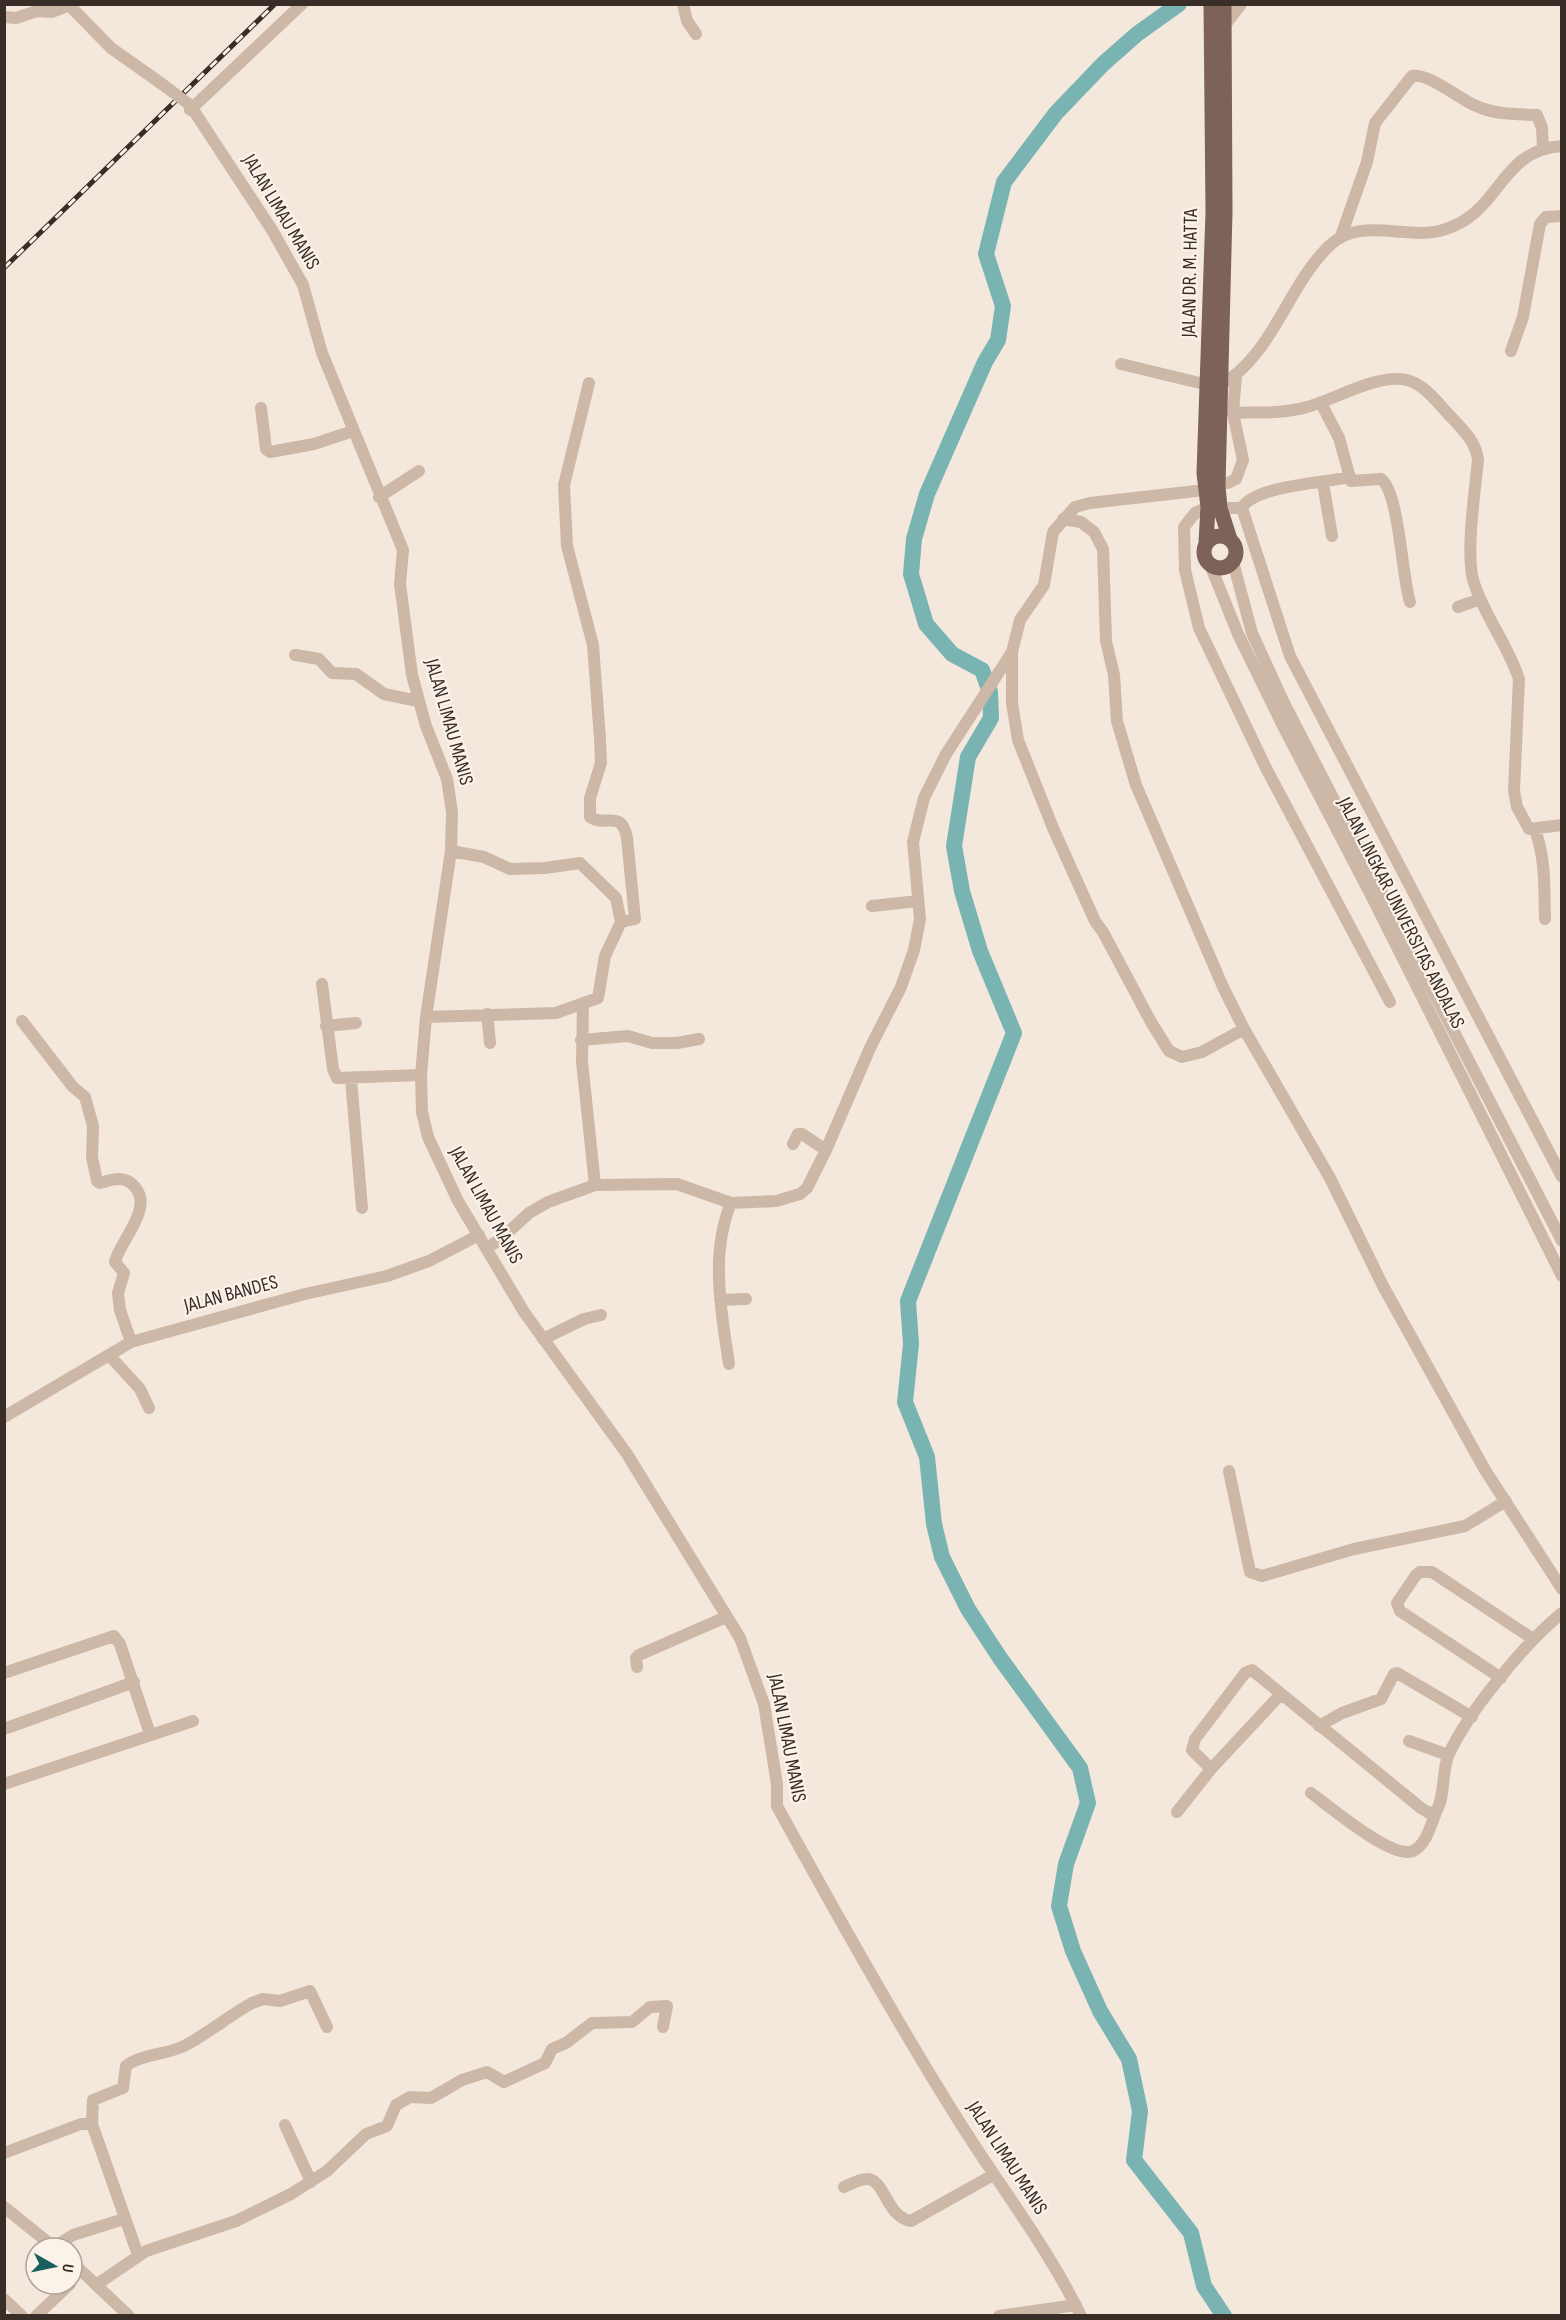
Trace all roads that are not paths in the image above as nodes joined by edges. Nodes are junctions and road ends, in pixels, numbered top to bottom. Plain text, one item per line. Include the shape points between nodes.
1 (302, 4) edge
2 (683, 4) edge
3 (1241, 4) edge
4 (68, 5) edge
5 (1215, 7) edge
6 (4, 17) edge
7 (1225, 25) junction
8 (696, 34) dead end
9 (190, 107) junction
10 (1562, 146) edge
11 (1543, 148) junction
12 (1562, 216) edge
13 (1341, 236) junction
14 (1512, 351) dead end
15 (1121, 363) dead end
16 (1236, 376) junction
17 (589, 383) dead end
18 (1215, 385) junction
19 (1321, 403) junction
20 (261, 408) dead end
21 (1233, 413) junction
22 (353, 431) junction
23 (419, 471) dead end
24 (1349, 477) junction
25 (1228, 483) dead end
26 (1323, 483) junction
27 (1196, 491) dead end
28 (379, 497) junction
29 (1214, 508) junction
30 (1242, 508) junction
31 (1063, 519) junction
32 (1332, 536) dead end
33 (1230, 539) junction
34 (1206, 543) junction
35 (1233, 562) junction
36 (1211, 567) junction
37 (1480, 599) junction
38 (1410, 602) dead end
39 (1458, 607) dead end
40 (1012, 652) junction
41 (296, 655) dead end
42 (418, 701) junction
43 (1562, 825) edge
44 (1535, 830) junction
45 (451, 851) junction
46 (918, 901) junction
47 (872, 906) dead end
48 (1545, 919) dead end
49 (621, 922) junction
50 (322, 984) dead end
51 (1390, 1002) dead end
52 (583, 1005) junction
53 (487, 1014) junction
54 (426, 1017) junction
55 (21, 1021) dead end
56 (356, 1023) dead end
57 (326, 1026) junction
58 (1244, 1029) junction
59 (699, 1039) dead end
60 (582, 1040) junction
61 (490, 1043) dead end
62 (421, 1075) junction
63 (351, 1079) junction
64 (793, 1144) dead end
65 (826, 1150) junction
66 (1562, 1177) edge
67 (595, 1185) junction
68 (729, 1202) junction
69 (362, 1208) dead end
70 (479, 1235) junction
71 (1562, 1241) edge
72 (487, 1248) junction
73 (1562, 1276) edge
74 (746, 1299) dead end
75 (720, 1300) junction
76 (601, 1315) dead end
77 (543, 1339) junction
78 (131, 1342) junction
79 (110, 1356) junction
80 (729, 1364) dead end
81 (149, 1408) dead end
82 (4, 1417) edge
83 (1229, 1471) dead end
84 (1506, 1501) junction
85 (1562, 1589) edge
86 (1562, 1613) edge
87 (726, 1617) junction
88 (1533, 1639) junction
89 (637, 1667) dead end
90 (4, 1673) edge
91 (1501, 1678) junction
92 (134, 1682) junction
93 (1281, 1694) junction
94 (1472, 1717) junction
95 (193, 1721) dead end
96 (1319, 1726) junction
97 (4, 1729) edge
98 (150, 1734) junction
99 (1409, 1741) dead end
100 (1448, 1755) junction
101 (1211, 1768) junction
102 (4, 1784) edge
103 (1311, 1793) dead end
104 (1178, 1812) dead end
105 (1436, 1812) junction
106 (327, 2027) dead end
107 (663, 2027) dead end
108 (92, 2124) junction
109 (285, 2125) dead end
110 (4, 2153) edge
111 (993, 2175) junction
112 (311, 2182) junction
113 (844, 2187) dead end
114 (4, 2207) edge
115 (124, 2219) junction
116 (39, 2236) edge
117 (72, 2236) edge
118 (138, 2256) junction
119 (84, 2272) edge
120 (96, 2284) junction
121 (57, 2296) edge
122 (4, 2299) edge
123 (1078, 2311) edge
124 (22, 2316) edge
125 (36, 2316) edge
126 (129, 2316) edge
127 (999, 2316) edge

1 - 9 street
2 - 8 street via 687,21
3 - 7 street
4 - 6 street via 52,12
4 - 9 street, JALAN LIMAU MANIS, bridge via 111,48
5 - 7 main road, JALAN DR. M. HATTA
5 - 18 main road, JALAN DR. M. HATTA
7 - 18 main road, JALAN DR. M. HATTA
9 - 22 street, JALAN LIMAU MANIS via 222,151 299,276 322,353
10 - 11 street
11 - 13 street via 1521,159 1486,205 1447,229 1432,233 1372,230
11 - 13 street via 1537,116 1495,114 1430,79 1412,76 1375,123 1367,162
12 - 14 street via 1546,217 1540,224
13 - 16 street via 1323,253 1278,324
15 - 18 street
16 - 18 street
16 - 21 street
17 - 49 street via 564,485 567,546 593,645 601,763 590,798 590,817 621,823 627,838 635,919
18 - 29 main road, JALAN DR. M. HATTA via 1218,475
19 - 21 street via 1290,411
19 - 24 street via 1338,438
19 - 37 street via 1342,393 1405,379 1419,386 1469,436 1478,460 1469,564
20 - 22 street via 266,449 270,452 314,444
21 - 25 street via 1243,460 1236,479
22 - 28 street, JALAN LIMAU MANIS
23 - 28 street
24 - 26 street
24 - 38 street via 1356,482 1381,479 1389,488
26 - 30 street via 1252,496
26 - 32 street
27 - 31 street via 1090,503 1075,507
28 - 42 street, JALAN LIMAU MANIS via 403,550 400,584
29 - 30 street
29 - 33 main road, JALAN DR. M. HATTA
29 - 34 main road, JALAN DR. M. HATTA
29 - 51 street via 1195,513 1184,527 1185,570 1199,628 1266,768
30 - 66 street via 1290,656
31 - 40 street via 1053,532 1044,585 1020,620
31 - 58 street via 1081,522 1094,532 1103,549 1106,641 1114,675 1117,721 1136,785
33 - 34 main road via 1217,536
33 - 35 main road via 1236,550
34 - 36 main road via 1204,558
35 - 36 main road via 1225,568
35 - 71 street, JALAN LINGKAR UNIVERSITAS ANDALAS via 1252,633 1283,701
36 - 73 street, JALAN LINGKAR UNIVERSITAS ANDALAS via 1238,634 1284,728
37 - 39 street
37 - 44 street via 1519,679 1514,791 1527,827
40 - 46 street via 946,754 918,815 913,842
40 - 58 street via 1012,703 1018,740 1089,910 1151,1022 1169,1051 1182,1058 1202,1052
41 - 42 street via 320,659 332,673 356,674 384,694
42 - 45 street, JALAN LIMAU MANIS via 451,795
43 - 44 street
44 - 48 street via 1545,874
45 - 49 street via 484,857 510,869 580,863 616,898
45 - 54 street, JALAN LIMAU MANIS
46 - 47 street
46 - 65 street via 919,930 901,987
49 - 52 street via 605,956 598,998
50 - 57 street
52 - 53 street via 556,1013
52 - 60 street
53 - 54 street
53 - 61 street
54 - 62 street, JALAN LIMAU MANIS
55 - 78 street via 85,1097 93,1126 92,1157 97,1181 120,1178 128,1180 138,1191 141,1200 133,1226 115,1262 124,1273 118,1293
56 - 57 street
57 - 63 street via 334,1074 342,1080
58 - 84 street via 1330,1178 1383,1286
59 - 60 street via 677,1043 652,1043 628,1036
60 - 67 street
62 - 63 street
62 - 70 street, JALAN LIMAU MANIS via 422,1112 435,1157
63 - 69 street
64 - 65 street via 800,1133
65 - 68 street via 800,1194 777,1201
67 - 68 street via 677,1184
67 - 72 street via 539,1208
68 - 75 street via 719,1248
70 - 72 street, JALAN LIMAU MANIS
70 - 78 street, JALAN BANDES via 429,1261 387,1275
72 - 77 street, JALAN LIMAU MANIS
74 - 75 street
75 - 80 street
76 - 77 street
77 - 87 street, JALAN LIMAU MANIS via 627,1454
78 - 79 street, JALAN BANDES
79 - 81 street via 140,1389
79 - 82 street, JALAN BANDES
83 - 84 street via 1250,1572 1262,1576 1354,1549 1465,1526
84 - 85 street
86 - 88 street
87 - 89 street via 639,1655
87 - 111 street, JALAN LIMAU MANIS via 740,1638 762,1696 777,1806 846,1934
88 - 91 street
88 - 91 street via 1432,1572 1416,1575 1397,1603 1400,1611
90 - 92 street via 110,1635 117,1637
91 - 94 street
92 - 97 street
92 - 98 street
93 - 96 street
93 - 101 street
93 - 101 street via 1256,1672 1245,1673 1192,1746
94 - 96 street via 1397,1673 1381,1699
94 - 100 street
95 - 98 street
96 - 105 street via 1421,1808
98 - 102 street
99 - 100 street
100 - 105 street
101 - 104 street
103 - 105 street via 1363,1832 1399,1851 1416,1849 1429,1832
106 - 108 street via 310,1991 279,2001 262,1999 252,2003 183,2047 132,2061 126,2066 123,2088 93,2100
107 - 112 street via 667,2006 650,2007 632,2022 592,2023 552,2049 545,2063 504,2082 487,2072 462,2080 431,2098 410,2097 396,2105 387,2126 366,2134
108 - 110 street via 81,2124
108 - 115 street
109 - 112 street
111 - 113 street via 910,2221 896,2214 874,2181 866,2179
111 - 123 street, JALAN LIMAU MANIS via 1041,2244
112 - 118 street via 236,2221
114 - 116 street
115 - 117 street
115 - 118 street
118 - 120 street
119 - 120 street
120 - 126 street
121 - 125 street
122 - 124 street
123 - 127 street

